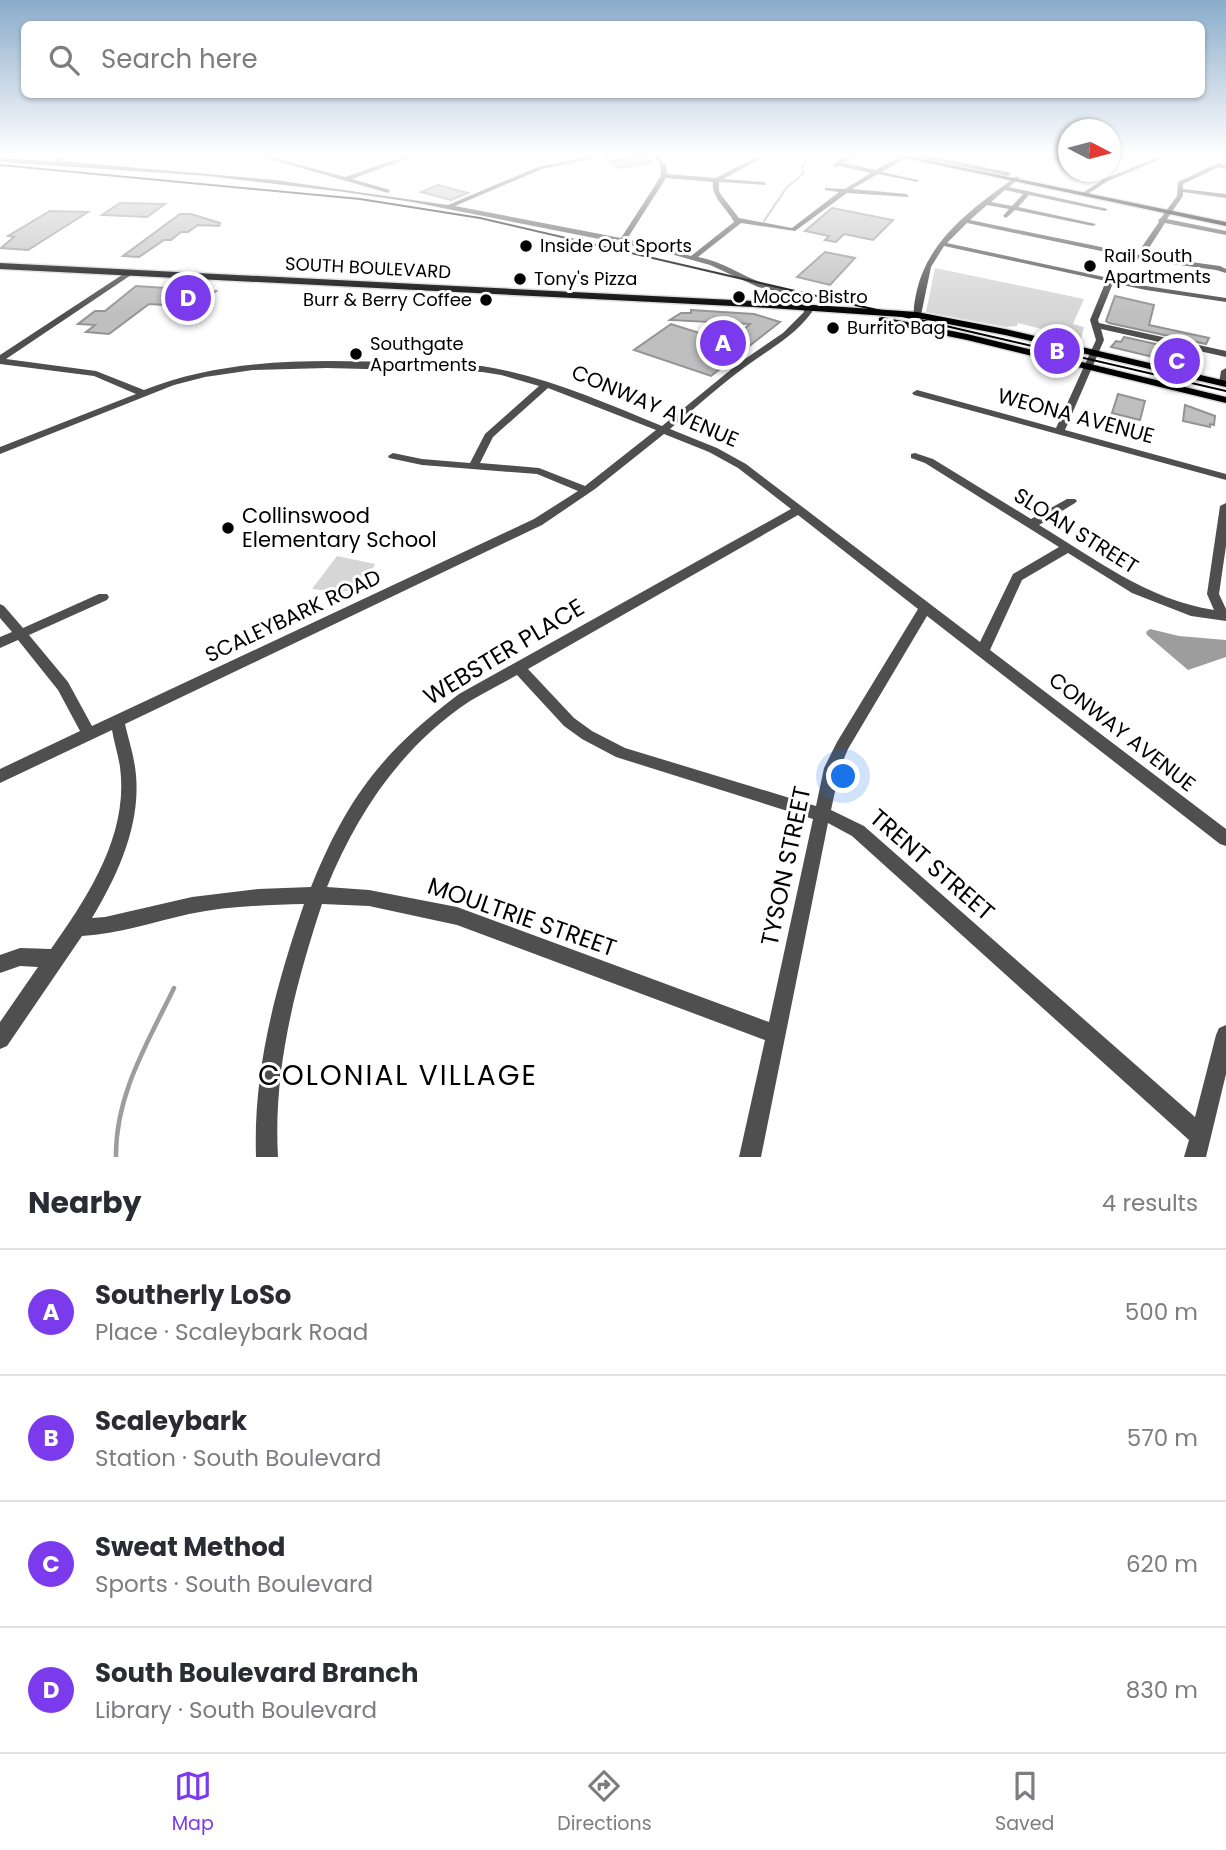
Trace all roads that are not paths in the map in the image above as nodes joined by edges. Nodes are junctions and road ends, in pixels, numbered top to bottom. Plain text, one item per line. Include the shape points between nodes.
1 (455, 207) edge
2 (644, 207) edge
3 (727, 207) edge
4 (824, 207) edge
5 (979, 207) edge
6 (1008, 207) edge
7 (1062, 207) edge
8 (1095, 207) edge
9 (1149, 207) edge
10 (1170, 207) edge
11 (1013, 208) junction
12 (1105, 209) dead end
13 (1167, 211) junction
14 (1006, 216) dead end
15 (1054, 216) junction
16 (738, 220) junction
17 (967, 220) junction
18 (1161, 220) junction
19 (1226, 223) edge
20 (1093, 224) dead end
21 (1046, 225) dead end
22 (1226, 233) edge
23 (622, 242) junction
24 (944, 244) junction
25 (692, 258) junction
26 (1144, 258) junction
27 (0, 266) edge
28 (1223, 268) edge
29 (128, 273) junction
30 (1110, 280) junction
31 (1188, 296) joint
32 (1226, 301) edge
33 (796, 309) junction
34 (809, 310) junction
35 (917, 315) junction
36 (1095, 325) junction
37 (762, 350) junction
38 (1094, 353) junction
39 (1226, 354) edge
40 (0, 360) edge
41 (1088, 366) junction
42 (1226, 371) edge
43 (547, 384) junction
44 (1225, 384) edge
45 (917, 393) dead end
46 (145, 394) junction
47 (1226, 400) edge
48 (661, 429) junction
49 (1059, 432) junction
50 (0, 451) edge
51 (393, 456) dead end
52 (915, 456) dead end
53 (474, 466) junction
54 (1226, 477) edge
55 (586, 490) junction
56 (1071, 501) dead end
57 (1226, 506) edge
58 (798, 510) junction
59 (1030, 525) junction
60 (1067, 548) junction
61 (103, 597) dead end
62 (926, 607) junction
63 (0, 609) edge
64 (1225, 616) edge
65 (21, 635) junction
66 (0, 643) edge
67 (983, 651) junction
68 (517, 667) junction
69 (117, 722) junction
70 (89, 734) junction
71 (0, 776) edge
72 (820, 816) junction
73 (1226, 839) edge
74 (315, 895) junction
75 (78, 927) junction
76 (54, 958) junction
77 (0, 964) edge
78 (775, 1034) junction
79 (1226, 1035) edge
80 (0, 1039) edge
81 (1200, 1136) junction
82 (267, 1157) edge
83 (750, 1157) edge
84 (1195, 1157) edge

1 - 23 street
2 - 23 street
3 - 16 street
4 - 16 street via 793,230
5 - 17 street
6 - 11 street
7 - 15 street
8 - 12 street
9 - 13 main road
10 - 13 street
11 - 14 street
11 - 15 street
13 - 18 street
13 - 19 main road
15 - 20 street
15 - 21 street
16 - 25 street
17 - 24 street
17 - 26 street
18 - 22 street
18 - 26 street via 1143,251
23 - 25 street
24 - 30 street
24 - 35 street via 930,261
25 - 33 street via 746,285 794,297
25 - 34 street via 752,283 799,295
26 - 28 street
27 - 29 main road, SOUTH BOULEVARD
29 - 33 main road, SOUTH BOULEVARD
29 - 40 street
30 - 31 street
30 - 36 street
31 - 32 street
33 - 34 main road, SOUTH BOULEVARD
33 - 37 street, SCALEYBARK ROAD
34 - 35 main road, SOUTH BOULEVARD
34 - 37 street, SCALEYBARK ROAD via 776,344
34 - 41 main road, SOUTH BOULEVARD via 912,325
35 - 38 main road, SOUTH BOULEVARD
36 - 38 street via 1100,338
36 - 39 street
37 - 48 street, SCALEYBARK ROAD
38 - 41 street
38 - 44 main road, SOUTH BOULEVARD
40 - 46 street via 96,374
41 - 47 main road, SOUTH BOULEVARD
41 - 49 street
42 - 44 street
43 - 46 street, CONWAY AVENUE via 482,369 295,365 215,371
43 - 48 street, CONWAY AVENUE
43 - 53 street via 489,436
45 - 49 street, WEONA AVENUE
46 - 50 street, CONWAY AVENUE
48 - 55 street, SCALEYBARK ROAD
48 - 58 street, CONWAY AVENUE via 728,458
49 - 54 street, WEONA AVENUE
51 - 53 street
52 - 59 street, SLOAN STREET
53 - 55 street via 539,471
55 - 69 street, SCALEYBARK ROAD via 504,539
56 - 59 street
57 - 64 street via 1213,594
58 - 62 street, CONWAY AVENUE
58 - 68 street, WEBSTER PLACE
59 - 60 street, SLOAN STREET
60 - 64 street, SLOAN STREET via 1143,594 1191,611
60 - 67 street via 1017,577
61 - 65 street
62 - 67 street, CONWAY AVENUE
62 - 72 street, TYSON STREET via 842,746
63 - 65 street
65 - 66 street
65 - 70 street via 63,686
67 - 73 street, CONWAY AVENUE
68 - 72 street, TRENT STREET via 569,722 609,747
68 - 74 street, WEBSTER PLACE via 440,713 391,760 349,818
69 - 70 street, SCALEYBARK ROAD
69 - 75 street via 129,762 127,813 118,853
70 - 71 street, SCALEYBARK ROAD
72 - 78 street, TYSON STREET
72 - 81 street, TRENT STREET via 858,831
74 - 75 street, MOULTRIE STREET via 214,901 105,926
74 - 78 street, MOULTRIE STREET via 369,898 457,916
74 - 82 street, WEBSTER PLACE via 269,1067
75 - 76 street
76 - 77 street via 20,957
76 - 80 street
78 - 83 street, TYSON STREET
79 - 81 street
81 - 84 street

